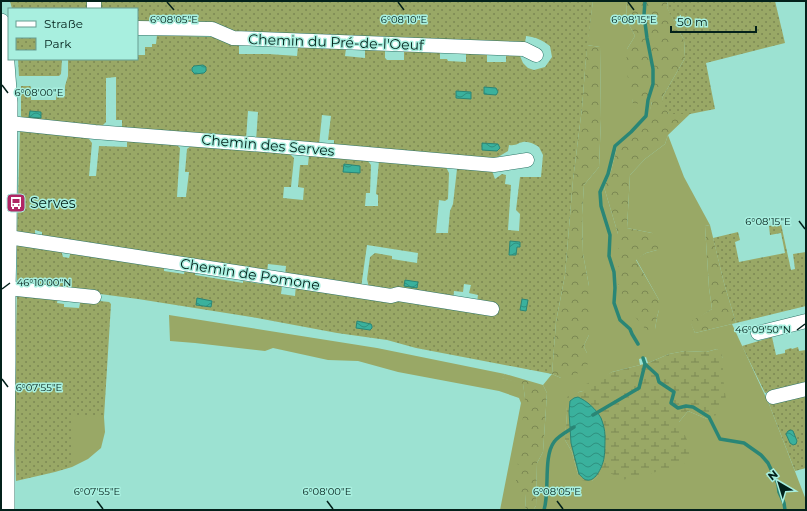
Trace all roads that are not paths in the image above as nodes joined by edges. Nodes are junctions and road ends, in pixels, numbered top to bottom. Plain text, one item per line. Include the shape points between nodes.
1 (4, 27) edge
2 (138, 28) edge
3 (536, 55) dead end
4 (9, 123) junction
5 (527, 160) dead end
6 (8, 237) junction
7 (7, 288) junction
8 (94, 297) dead end
9 (492, 309) dead end
10 (806, 321) edge
11 (758, 333) dead end
12 (806, 389) edge
13 (773, 397) dead end
14 (6, 510) edge

1 - 4 street
2 - 3 street, Chemin du Pré-de-l'Oeuf via 212,29 234,38 524,49
4 - 5 street, Chemin des Serves via 494,165
4 - 6 street
6 - 7 street
6 - 9 street, Chemin de Pomone via 391,296 398,294
7 - 8 street
7 - 14 street
10 - 11 street
12 - 13 street

